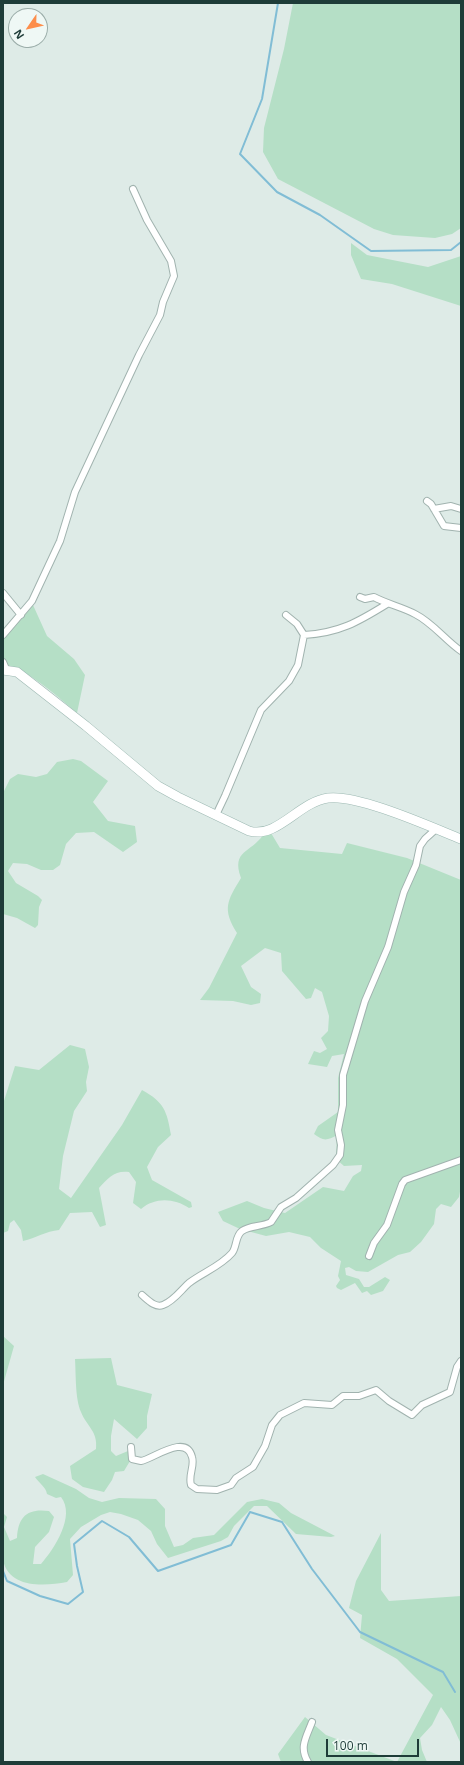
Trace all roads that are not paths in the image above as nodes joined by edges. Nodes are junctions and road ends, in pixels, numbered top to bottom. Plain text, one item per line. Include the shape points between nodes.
1 (133, 189) dead end
2 (427, 501) dead end
3 (434, 509) junction
4 (461, 509) edge
5 (461, 528) edge
6 (3, 593) edge
7 (360, 597) dead end
8 (387, 604) junction
9 (20, 615) junction
10 (286, 615) dead end
11 (3, 635) edge
12 (304, 635) junction
13 (461, 652) edge
14 (4, 667) edge
15 (216, 815) junction
16 (435, 830) junction
17 (461, 839) edge
18 (461, 1160) edge
19 (370, 1256) dead end
20 (142, 1295) dead end
21 (461, 1361) edge
22 (131, 1447) dead end
23 (312, 1722) dead end
24 (308, 1762) edge

1 - 9 street via 146,220 172,261 174,276 160,315 139,354 75,492 60,541 32,601
2 - 3 street
3 - 4 street via 451,506
3 - 5 street via 444,526
6 - 9 street
7 - 8 street via 374,597
8 - 12 street via 360,621 327,633
8 - 13 street via 415,614 433,626
9 - 11 street
10 - 12 street via 297,624
12 - 15 street via 298,665 289,681 261,710
14 - 15 street via 17,672 158,786
15 - 16 street via 249,831 264,832 273,829 313,802 341,798 362,802
16 - 17 street
16 - 20 street via 420,846 416,866 404,892 388,947 362,1010 343,1075 338,1130 341,1150 338,1159 296,1198 281,1207 271,1222 240,1232 233,1252 188,1284 170,1301 157,1305
18 - 19 street via 405,1180 387,1225 374,1243
21 - 22 street via 450,1392 422,1405 412,1415 389,1402 376,1390 359,1396 343,1396 332,1405 304,1403 285,1411 272,1425 265,1446 250,1470 236,1478 231,1485 217,1490 197,1489 191,1485 193,1460 187,1449 166,1449 141,1461 132,1459
23 - 24 street via 303,1748 303,1754

